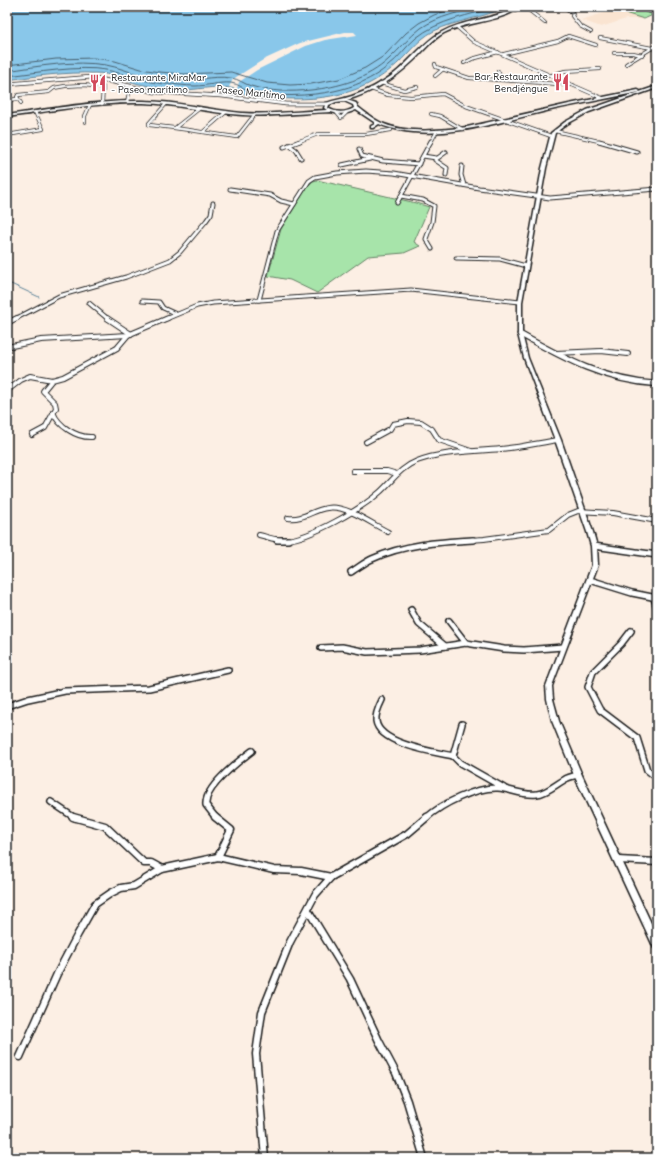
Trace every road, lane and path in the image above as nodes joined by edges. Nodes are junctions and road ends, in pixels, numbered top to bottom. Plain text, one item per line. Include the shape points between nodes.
1 (580, 7) edge
2 (636, 7) edge
3 (519, 8) edge
4 (566, 8) junction
5 (529, 10) junction
6 (657, 14) edge
7 (545, 23) dead end
8 (457, 27) junction
9 (591, 32) dead end
10 (600, 38) dead end
11 (596, 45) dead end
12 (657, 45) edge
13 (656, 49) edge
14 (498, 52) junction
15 (614, 53) dead end
16 (504, 54) junction
17 (642, 55) junction
18 (464, 63) dead end
19 (435, 64) dead end
20 (626, 64) dead end
21 (600, 69) dead end
22 (442, 70) junction
23 (498, 71) dead end
24 (552, 75) junction
25 (435, 76) dead end
26 (498, 80) junction
27 (381, 83) junction
28 (7, 84) edge
29 (575, 85) junction
30 (417, 87) dead end
31 (657, 87) edge
32 (136, 88) junction
33 (372, 89) junction
34 (360, 95) junction
35 (610, 96) junction
36 (602, 98) junction
37 (18, 99) junction
38 (7, 100) edge
39 (344, 100) junction
40 (618, 101) junction
41 (127, 102) junction
42 (353, 102) junction
43 (21, 103) dead end
44 (102, 104) junction
45 (166, 104) junction
46 (90, 105) junction
47 (327, 106) junction
48 (200, 108) junction
49 (356, 108) junction
50 (35, 112) junction
51 (226, 112) junction
52 (308, 112) junction
53 (334, 112) junction
54 (348, 112) junction
55 (255, 114) junction
56 (431, 114) dead end
57 (368, 115) junction
58 (7, 116) edge
59 (503, 120) junction
60 (376, 121) junction
61 (85, 122) dead end
62 (7, 127) edge
63 (176, 127) junction
64 (372, 127) dead end
65 (462, 129) junction
66 (391, 130) dead end
67 (437, 131) junction
68 (555, 131) junction
69 (203, 132) junction
70 (11, 135) junction
71 (7, 136) edge
72 (551, 136) junction
73 (289, 145) junction
74 (626, 145) dead end
75 (284, 147) dead end
76 (622, 147) junction
77 (359, 149) dead end
78 (446, 152) dead end
79 (637, 152) dead end
80 (423, 156) junction
81 (301, 158) dead end
82 (436, 158) junction
83 (370, 159) junction
84 (419, 164) junction
85 (342, 165) dead end
86 (462, 166) dead end
87 (446, 175) dead end
88 (412, 176) junction
89 (464, 185) junction
90 (230, 189) dead end
91 (657, 189) edge
92 (401, 196) junction
93 (539, 197) junction
94 (213, 203) dead end
95 (397, 203) dead end
96 (294, 204) junction
97 (432, 248) dead end
98 (456, 258) dead end
99 (526, 266) junction
100 (259, 300) junction
101 (142, 301) dead end
102 (520, 302) junction
103 (89, 303) dead end
104 (176, 314) junction
105 (7, 323) edge
106 (129, 334) junction
107 (520, 334) junction
108 (7, 347) edge
109 (556, 353) junction
110 (628, 354) dead end
111 (52, 380) junction
112 (656, 383) edge
113 (7, 391) edge
114 (54, 412) junction
115 (32, 436) dead end
116 (92, 437) dead end
117 (558, 440) junction
118 (366, 442) dead end
119 (474, 452) junction
120 (353, 471) dead end
121 (397, 474) junction
122 (583, 511) junction
123 (349, 512) junction
124 (288, 518) dead end
125 (657, 521) edge
126 (388, 532) dead end
127 (259, 535) dead end
128 (594, 546) junction
129 (657, 555) edge
130 (351, 572) dead end
131 (590, 580) junction
132 (655, 598) edge
133 (657, 608) edge
134 (411, 610) dead end
135 (449, 621) dead end
136 (631, 631) dead end
137 (466, 643) junction
138 (445, 646) junction
139 (563, 646) junction
140 (321, 648) dead end
141 (228, 670) dead end
142 (382, 700) dead end
143 (7, 706) edge
144 (462, 724) dead end
145 (252, 751) dead end
146 (453, 756) junction
147 (578, 775) junction
148 (657, 778) edge
149 (507, 790) junction
150 (52, 802) dead end
151 (218, 857) junction
152 (618, 860) junction
153 (657, 862) edge
154 (162, 869) junction
155 (331, 877) junction
156 (308, 910) junction
157 (657, 945) edge
158 (20, 1057) dead end
159 (265, 1158) edge
160 (424, 1158) edge

1 - 4 street
2 - 6 street
3 - 5 street
3 - 8 main road via 504,15
4 - 5 street
4 - 9 street via 573,13 575,22
5 - 7 street
8 - 14 street via 474,42
8 - 27 main road via 434,38 396,75
10 - 13 street
11 - 16 street via 568,36 558,41
12 - 13 street
13 - 17 street
14 - 16 street
14 - 18 street
15 - 17 street
16 - 24 street
17 - 20 street
19 - 22 street
21 - 24 street via 565,71
22 - 25 street
22 - 26 street via 469,78
23 - 26 street
24 - 29 street
26 - 29 street
27 - 30 street via 404,90
27 - 33 main road
28 - 32 street, Paseo Marítimo via 92,77
29 - 36 street
31 - 35 main road
31 - 40 main road
32 - 41 street via 129,93
32 - 47 street, Paseo Marítimo via 155,92
33 - 34 main road
33 - 59 street via 388,95 411,97 443,94
34 - 39 main road
34 - 42 main road
35 - 36 main road
35 - 40 main road
36 - 59 main road
37 - 38 street
37 - 43 street
37 - 44 street via 18,94 49,92 56,88 102,86
39 - 42 main road
39 - 47 main road via 335,101
40 - 68 main road via 588,112
41 - 44 main road
41 - 45 main road
42 - 49 main road
44 - 46 main road
45 - 48 main road
45 - 63 street via 149,125
46 - 50 main road
46 - 61 street
47 - 52 main road
47 - 53 main road
48 - 51 main road
48 - 63 street
49 - 54 main road
49 - 57 main road
50 - 58 main road
50 - 70 street via 43,129
51 - 55 main road
51 - 69 street
52 - 53 main road
52 - 55 main road
53 - 54 main road
54 - 57 main road
55 - 69 street via 237,136
56 - 65 street via 440,116
57 - 60 main road
59 - 65 main road
59 - 72 street
60 - 64 main road via 377,124
60 - 67 main road via 384,126 400,129
62 - 70 street
63 - 69 street via 181,130
65 - 67 main road
66 - 73 street via 366,134 320,134
67 - 80 street
68 - 72 main road
68 - 76 street
70 - 71 street
72 - 93 main road
73 - 75 street
73 - 81 street
74 - 76 street
76 - 79 street
77 - 83 street via 362,156
78 - 82 street
80 - 82 street
80 - 84 street
82 - 87 street via 438,163 447,168
83 - 84 street
83 - 85 street
84 - 88 street
86 - 89 street
88 - 89 street
88 - 92 street
88 - 96 street via 366,171 319,176 309,182
89 - 93 street
90 - 96 street via 270,195
91 - 93 street via 575,197
92 - 95 street
92 - 97 street via 430,202 434,206 426,240
93 - 99 main road
94 - 105 street via 211,214 206,221 170,260 60,296
96 - 100 street via 277,231
98 - 99 street via 500,260
99 - 102 main road
100 - 102 street via 411,290
100 - 104 street via 203,304
101 - 104 street via 159,302 163,308
102 - 107 main road
103 - 106 street
104 - 106 street
106 - 108 street via 112,338 41,340
106 - 111 street via 117,348 63,377
107 - 109 street
107 - 117 main road via 526,358
109 - 110 street via 601,351
109 - 112 street via 604,375 632,382
111 - 113 street via 30,376
111 - 114 street via 43,391 56,405
114 - 115 street via 43,431
114 - 116 street via 57,421 80,436
117 - 119 street
117 - 122 main road
118 - 119 street via 390,429 393,424 412,420 431,427 439,440
119 - 121 street via 417,461
120 - 121 street via 387,471
121 - 123 street via 375,496
122 - 125 street
122 - 128 main road
122 - 130 street via 568,514 550,530 413,545 372,559
123 - 124 street via 331,507 297,520
123 - 126 street
123 - 127 street via 330,524 298,538 277,540
128 - 129 street
128 - 131 main road via 595,565
131 - 132 street
131 - 139 main road
132 - 133 street
134 - 138 street via 419,624
135 - 137 street
136 - 148 street via 593,672 588,687 600,710 637,738 640,742 643,764
137 - 138 street
137 - 139 street via 504,650
138 - 140 street via 420,650 367,652 342,647
139 - 147 main road via 550,686 550,701 554,720
141 - 143 street via 149,688 65,691
142 - 146 street via 376,724 383,733 411,747
144 - 146 street
145 - 151 street via 228,770 207,799 207,806 219,823 231,830
146 - 149 street via 460,763
147 - 149 street via 564,779 545,792 537,794
147 - 152 main road
149 - 155 street via 484,790 456,798 434,811 407,834
150 - 154 street via 76,819 105,826 144,862
151 - 154 street
151 - 155 street via 274,870 301,871
152 - 153 street
152 - 157 main road
154 - 158 street via 134,886 111,893 95,904 57,974
155 - 156 street via 315,895
156 - 159 street via 290,942 262,1012 256,1054
156 - 160 street via 350,979 396,1073

